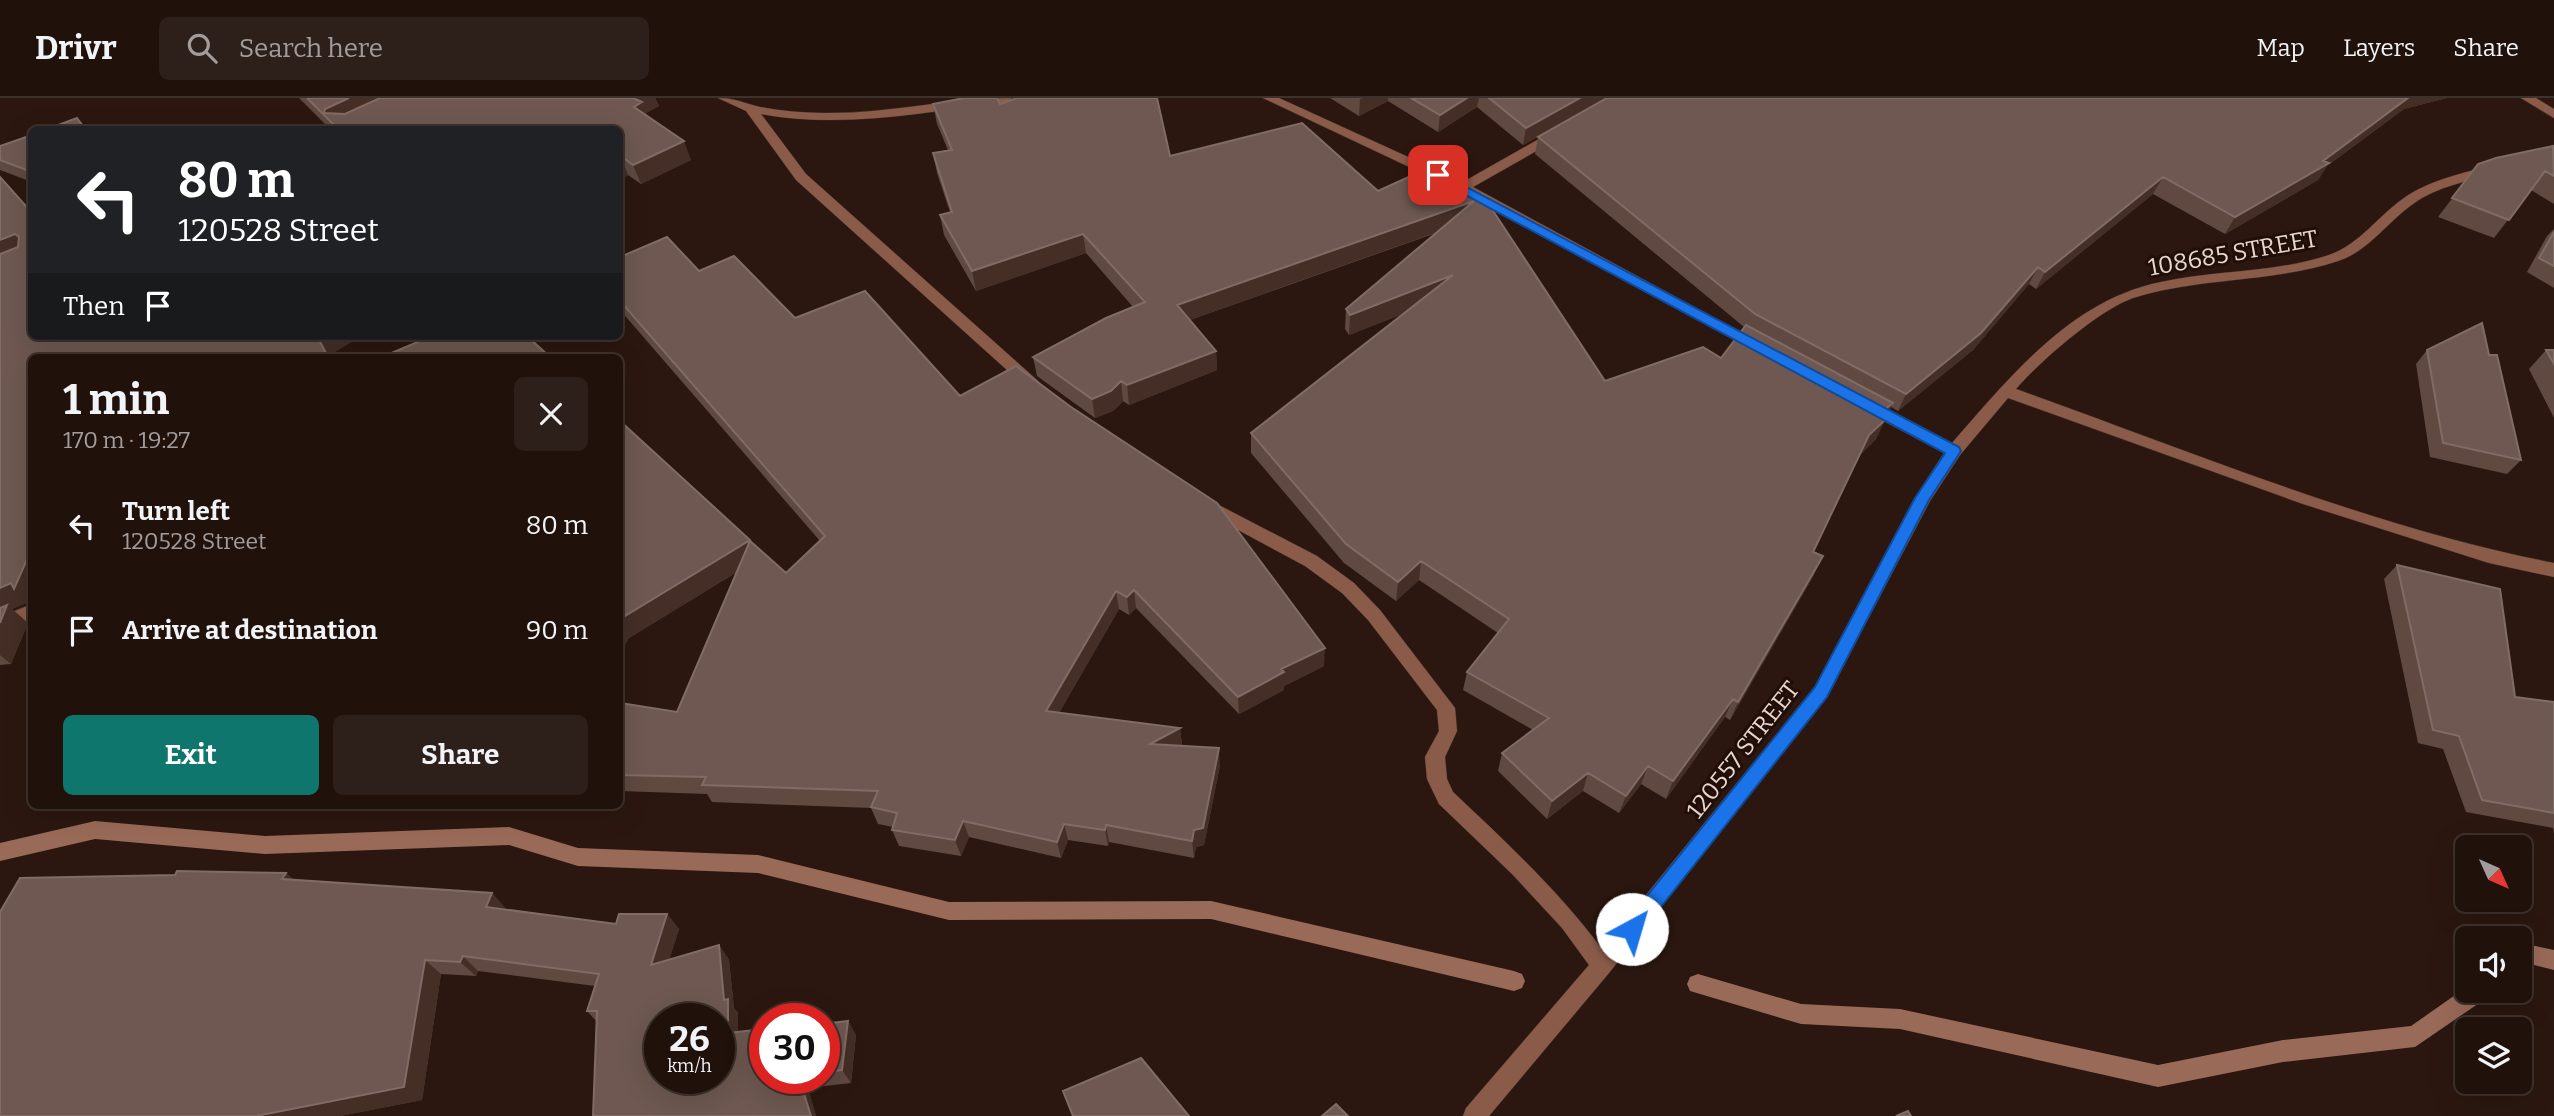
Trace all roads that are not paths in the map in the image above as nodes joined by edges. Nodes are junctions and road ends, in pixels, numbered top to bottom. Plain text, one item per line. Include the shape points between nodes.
1 (724, 98) edge
2 (1006, 98) edge
3 (1269, 98) edge
4 (2527, 98) edge
5 (752, 111) junction
6 (2554, 114) edge
7 (1572, 125) edge
8 (2504, 166) edge
9 (1463, 187) junction
10 (1775, 355) edge
11 (2005, 391) junction
12 (1042, 393) edge
13 (1856, 400) edge
14 (1954, 451) junction
15 (1196, 498) edge
16 (2554, 570) edge
17 (28, 613) edge
18 (0, 625) edge
19 (1602, 966) junction
20 (1474, 1116) edge

1 - 5 street
2 - 5 street via 852,115
3 - 9 street
4 - 6 street
5 - 12 street via 801,177
7 - 9 street
8 - 11 street, 108685 STREET via 2429,189 2408,201 2357,247 2334,258 2125,296 2081,322
9 - 10 street
11 - 14 street, 108685 STREET
11 - 16 street via 2309,500 2488,557
13 - 14 street
14 - 19 street, 120557 STREET via 1923,498 1821,692
15 - 19 street via 1311,561 1348,588 1374,615 1446,708 1448,731 1435,757 1437,779 1446,798 1569,920
17 - 18 street
19 - 20 street, 120557 STREET

